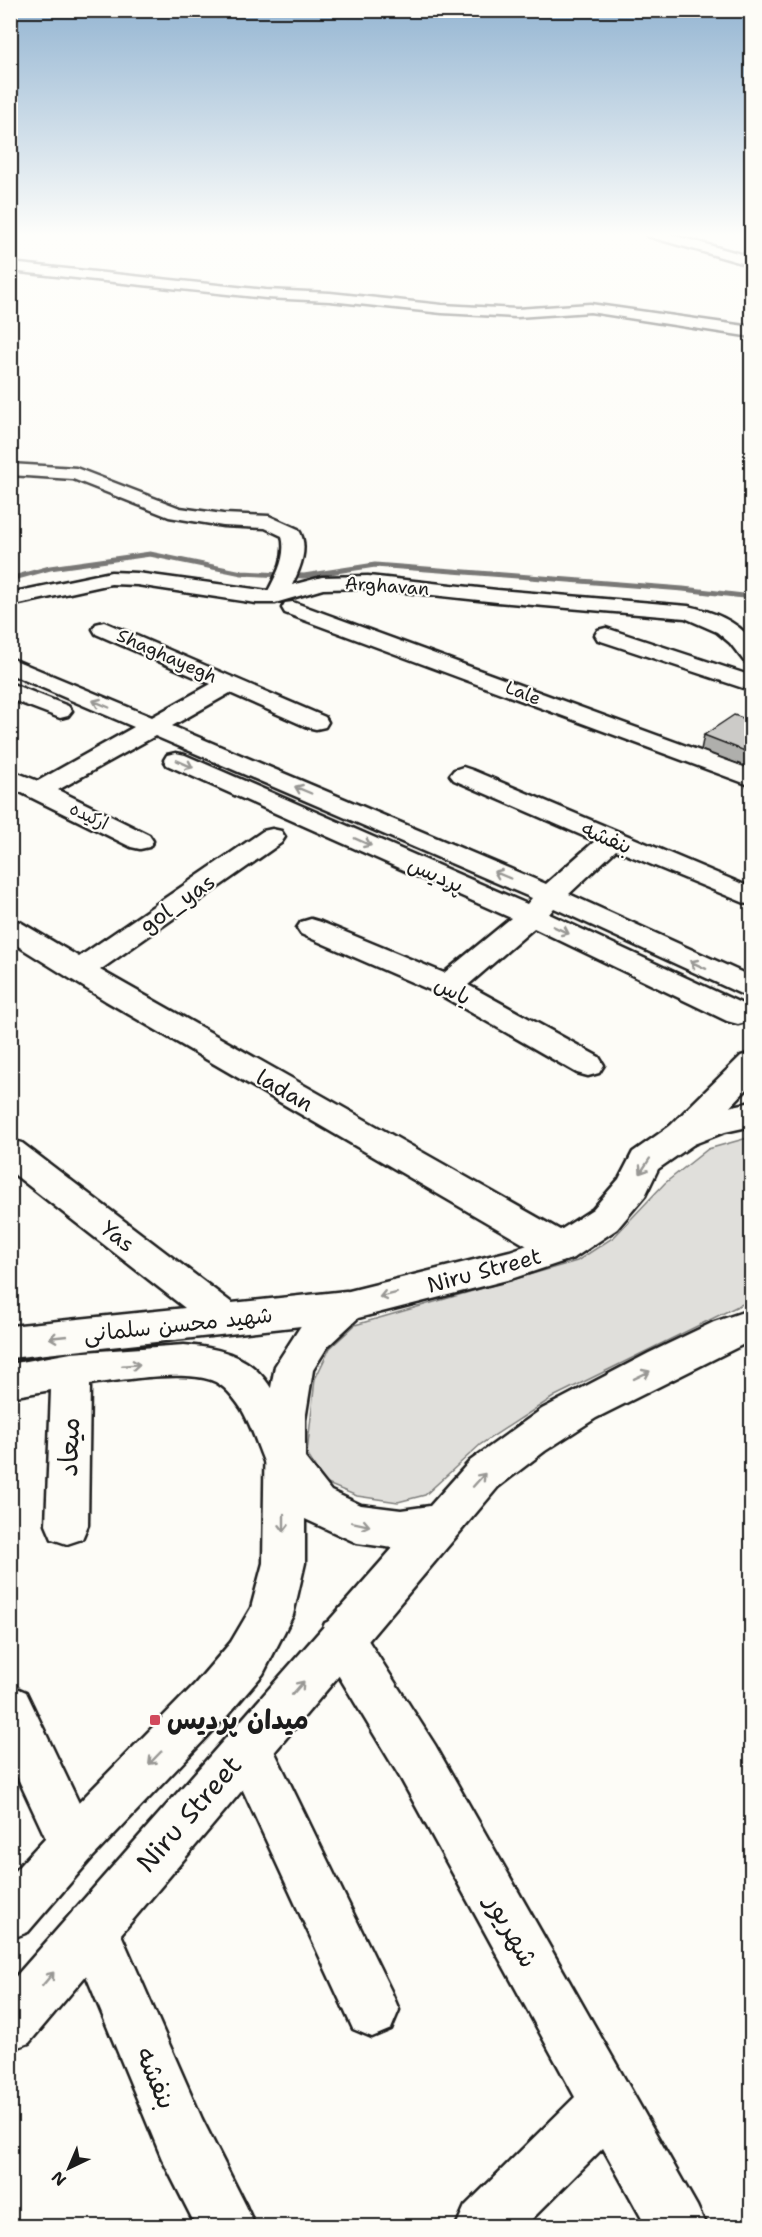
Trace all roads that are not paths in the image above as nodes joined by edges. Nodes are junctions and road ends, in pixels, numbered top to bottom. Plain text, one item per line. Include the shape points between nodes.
1 (10, 469) edge
2 (10, 600) edge
3 (284, 602) junction
4 (104, 629) dead end
5 (606, 635) dead end
6 (752, 656) edge
7 (10, 665) edge
8 (229, 684) junction
9 (752, 684) edge
10 (10, 690) edge
11 (316, 722) dead end
12 (155, 726) junction
13 (131, 741) junction
14 (463, 775) dead end
15 (10, 777) edge
16 (752, 779) edge
17 (38, 790) junction
18 (272, 837) dead end
19 (613, 839) junction
20 (141, 841) dead end
21 (752, 898) edge
22 (541, 906) junction
23 (10, 928) edge
24 (311, 928) dead end
25 (81, 970) junction
26 (448, 986) junction
27 (747, 1000) edge
28 (752, 1047) edge
29 (752, 1064) edge
30 (588, 1065) dead end
31 (752, 1114) edge
32 (682, 1135) junction
33 (10, 1152) edge
34 (561, 1248) junction
35 (346, 1305) junction
36 (226, 1319) junction
37 (752, 1323) edge
38 (10, 1342) edge
39 (71, 1370) junction
40 (10, 1381) edge
41 (285, 1464) junction
42 (440, 1524) junction
43 (67, 1525) dead end
44 (341, 1638) junction
45 (10, 1708) edge
46 (247, 1747) junction
47 (73, 1843) junction
48 (10, 1914) edge
49 (92, 1927) junction
50 (372, 2010) dead end
51 (10, 2024) edge
52 (609, 2103) junction
53 (226, 2226) edge
54 (485, 2226) edge
55 (677, 2226) edge

1 - 3 street via 76,474 176,513 269,522 291,533 295,544
2 - 3 street, Arghavan via 111,578
3 - 6 street, Arghavan via 321,583 368,582 688,612 715,621 738,636
3 - 16 street, Lale
4 - 8 street, Shaghayegh
5 - 9 street
12 -> 7 street, پردیس
8 - 11 street, Shaghayegh
8 - 12 street, Shaghayegh
10 - 13 street, پردیس
12 - 13 street, Shaghayegh
22 -> 12 street, پردیس
13 - 17 street, ارکیده
13 -> 22 street, پردیس
14 - 19 street, بنفشه
15 - 17 street, ارکیده
17 - 20 street, ارکیده
18 - 25 street, gol_yas
19 - 21 street, بنفشه
19 - 22 street
22 - 26 street
22 - 27 street, پردیس
23 - 25 street, ladan
24 - 26 street, یاس
25 - 34 street, ladan
26 - 30 street, یاس
27 - 28 street via 739,1028
29 - 32 street
31 - 32 street, Niru Street
32 -> 34 street, Niru Street via 645,1161 633,1187 605,1219
33 - 36 street, Yas
34 -> 35 street, Niru Street via 511,1265
35 - 36 street, شهید محسن سلمانی
35 - 41 street via 315,1335 294,1366 285,1420
36 -> 38 street, شهید محسن سلمانی
42 -> 37 street, Niru Street via 508,1452 637,1376
39 - 40 street, شهید محسن سلمانی
39 -> 41 street, شهید محسن سلمانی via 193,1361 225,1367 254,1393
39 - 43 street, میعاد
41 -> 42 street via 316,1504 357,1524 401,1529
41 -> 47 street via 284,1563 271,1615 247,1658
42 - 44 street, Niru Street
46 -> 44 street, Niru Street
44 - 52 street, شهریور via 418,1762
45 - 47 street
46 - 49 street, Niru Street
46 - 50 street
47 - 48 street
51 -> 49 street, Niru Street
49 - 53 street, بنفشه via 182,2139
52 - 54 street
52 - 55 street, شهریور

